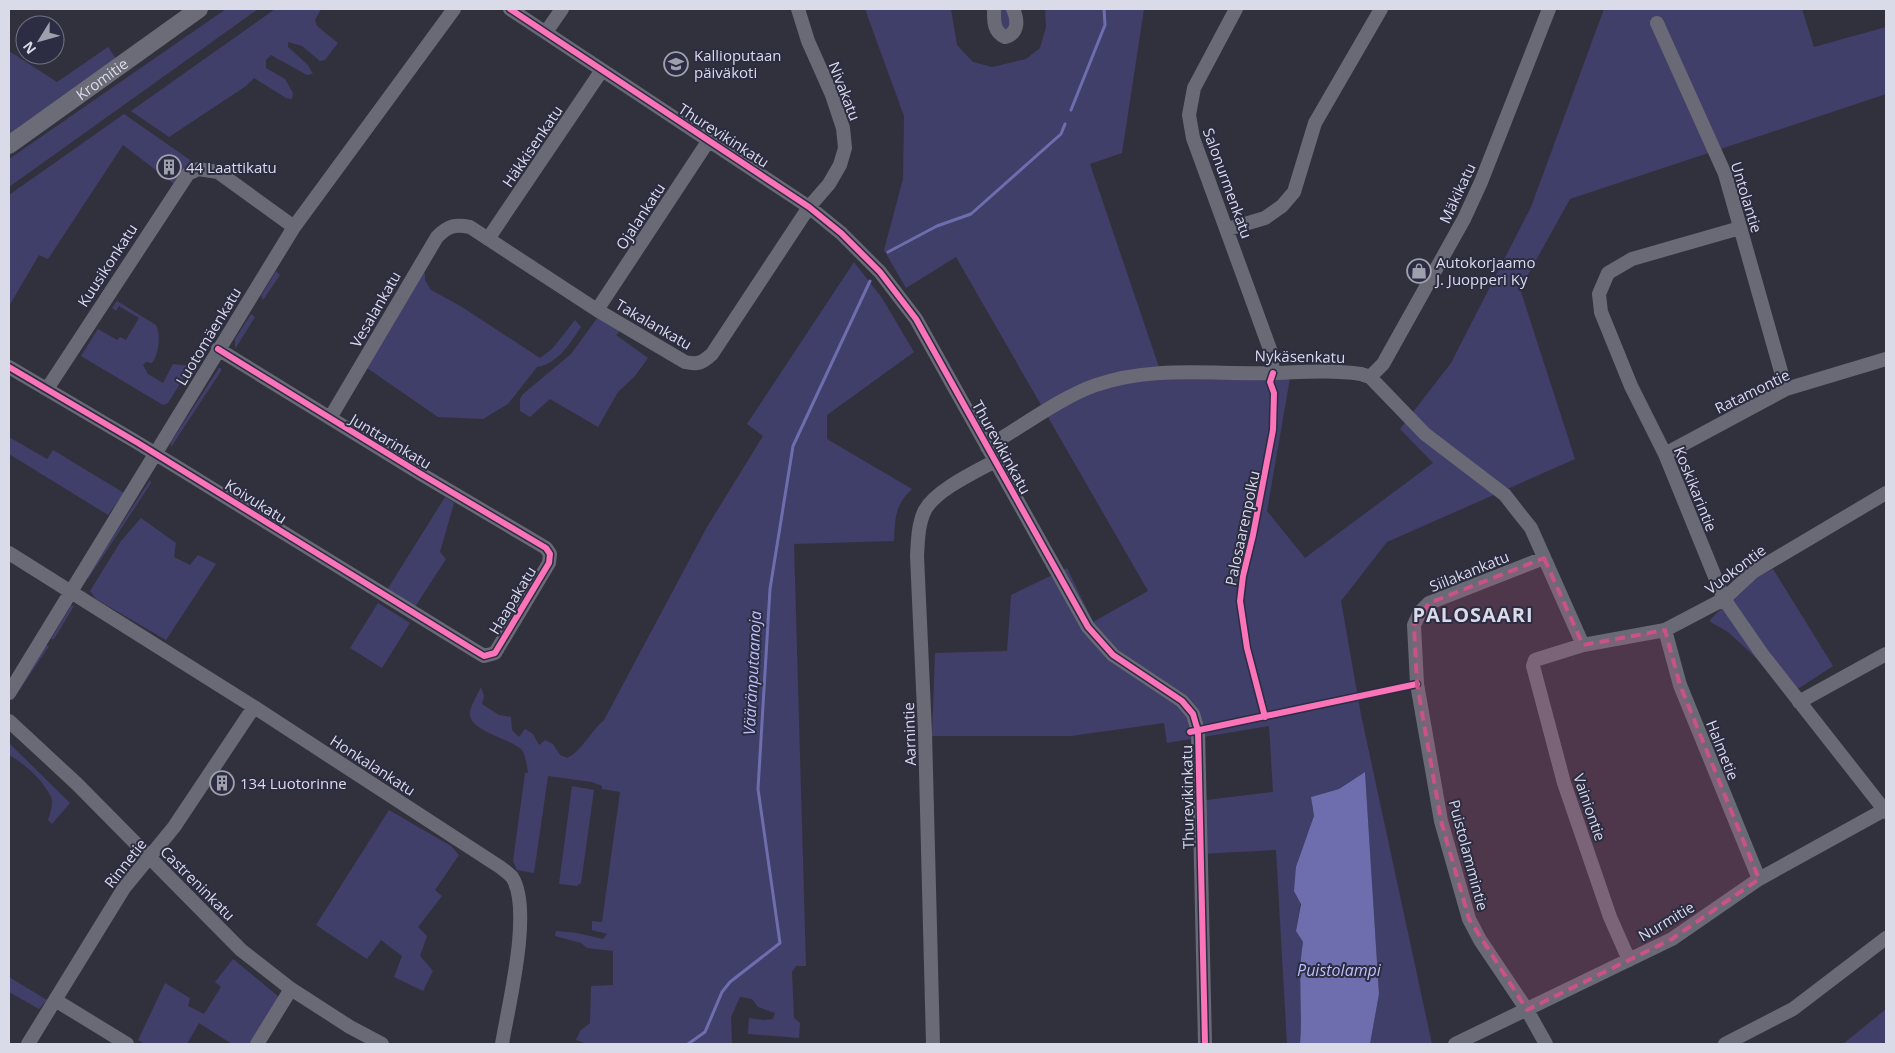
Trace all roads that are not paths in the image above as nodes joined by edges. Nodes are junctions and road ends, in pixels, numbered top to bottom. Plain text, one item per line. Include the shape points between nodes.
1 (454, 9) edge
2 (510, 9) edge
3 (562, 9) edge
4 (798, 9) edge
5 (994, 9) edge
6 (1013, 9) edge
7 (1236, 9) edge
8 (1381, 9) edge
9 (1549, 9) edge
10 (196, 10) edge
11 (1657, 23) dead end
12 (546, 32) junction
13 (602, 70) junction
14 (709, 140) junction
15 (9, 145) edge
16 (809, 207) junction
17 (456, 224) joint
18 (294, 227) junction
19 (1740, 228) junction
20 (1228, 229) junction
21 (488, 239) junction
22 (597, 310) junction
23 (218, 349) junction
24 (1886, 359) edge
25 (9, 367) edge
26 (1273, 373) junction
27 (1370, 377) junction
28 (1786, 389) junction
29 (47, 390) junction
30 (330, 418) junction
31 (987, 447) junction
32 (1664, 454) junction
33 (156, 455) junction
34 (995, 461) junction
35 (1886, 493) edge
36 (9, 553) edge
37 (550, 554) joint
38 (1544, 558) junction
39 (70, 593) junction
40 (1724, 599) junction
41 (1665, 630) junction
42 (1583, 645) junction
43 (1886, 654) edge
44 (490, 656) joint
45 (1535, 660) joint
46 (1417, 684) joint
47 (9, 693) edge
48 (1799, 702) junction
49 (254, 707) junction
50 (9, 721) edge
51 (1885, 811) edge
52 (149, 856) junction
53 (1758, 879) junction
54 (1886, 938) edge
55 (1629, 960) junction
56 (292, 989) junction
57 (55, 1000) junction
58 (1527, 1010) junction
59 (28, 1044) edge
60 (128, 1044) edge
61 (257, 1044) edge
62 (382, 1044) edge
63 (502, 1044) edge
64 (933, 1044) edge
65 (1205, 1044) edge
66 (1455, 1044) edge
67 (1546, 1044) edge
68 (1725, 1044) edge

1 - 18 street, Luotomäenkatu
2 - 12 street, Thurevikinkatu
3 - 12 street
4 - 16 street, Nivakatu via 808,42 832,95 843,128 845,148 840,165
5 - 6 street via 997,31 1005,37 1016,29
7 - 20 street, Salonurmenkatu via 1194,88 1189,115 1193,138
8 - 20 street via 1315,123 1294,192 1265,218
9 - 27 street, Mäkikatu via 1464,219 1382,364
10 - 15 main road, Kromitie
11 - 19 street, Untolantie via 1725,174
12 - 13 street, Thurevikinkatu
13 - 14 street, Thurevikinkatu
13 - 21 street, Häkkisenkatu
14 - 16 street, Thurevikinkatu
14 - 22 street, Ojalankatu
16 - 22 street, Takalankatu via 712,354 696,365 685,362
16 - 31 street, Thurevikinkatu via 841,233 895,290 916,320
17 - 21 street, Takalankatu via 470,227
17 - 30 street, Vesalankatu via 437,237
18 - 23 street, Luotomäenkatu
18 - 29 street, Kuusikonkatu via 218,172 203,169 188,174
19 - 28 street, Untolantie
19 - 32 street, Koskikarintie via 1632,259 1608,273 1604,281 1600,294 1601,312
20 - 26 street, Salonurmenkatu via 1270,352
21 - 22 street, Takalankatu
23 - 30 street, Junttarinkatu
23 - 33 street, Luotomäenkatu
24 - 28 street, Ratamontie
25 - 29 street, Koivukatu
26 - 27 street, Nykäsenkatu via 1342,372
26 - 31 street, Nykäsenkatu via 1192,370 1132,375 1095,385
27 - 38 street via 1425,434 1505,495 1531,528
28 - 32 street, Ratamontie
29 - 33 street, Koivukatu
30 - 37 street, Junttarinkatu via 546,548
31 - 34 street, Thurevikinkatu
32 - 40 street, Koskikarintie
33 - 39 street, Luotomäenkatu
33 - 44 street, Koivukatu via 470,648
34 - 64 street, Aarnintie via 939,494 926,508 919,530 917,556
34 - 65 street, Thurevikinkatu via 1088,627 1113,655 1182,701 1193,714 1198,730
35 - 40 street, Vuokontie via 1753,572
36 - 39 street, Honkalankatu
37 - 44 street, Haapakatu via 549,564
38 - 42 street
38 - 46 street, Siilakankatu via 1429,603 1414,625
39 - 47 street, Luotomäenkatu
39 - 49 street, Honkalankatu
40 - 41 street, Vuokontie
40 - 48 street, Koskikarintie
41 - 42 street, Vuokontie
41 - 53 street, Halmetie via 1680,685
42 - 45 street, Vuokontie
43 - 48 street
45 - 55 street, Vainiontie via 1564,783 1610,917
46 - 58 street, Puistolammintie via 1441,820 1461,896 1480,940
48 - 51 street, Koskikarintie
49 - 52 street, Rinnetie via 174,827
49 - 63 street, Honkalankatu via 512,877 519,897 520,939
50 - 52 street, Castreninkatu
51 - 53 street, Nurmitie
52 - 56 street, Castreninkatu via 241,950
52 - 57 street, Rinnetie via 124,888
53 - 55 street, Nurmitie via 1672,939
54 - 68 street via 1793,1009
55 - 58 street, Nurmitie
56 - 61 street
56 - 62 street, Castreninkatu
57 - 59 street, Rinnetie
57 - 60 street
58 - 66 street, Nurmitie
58 - 67 street, Puistolammintie

